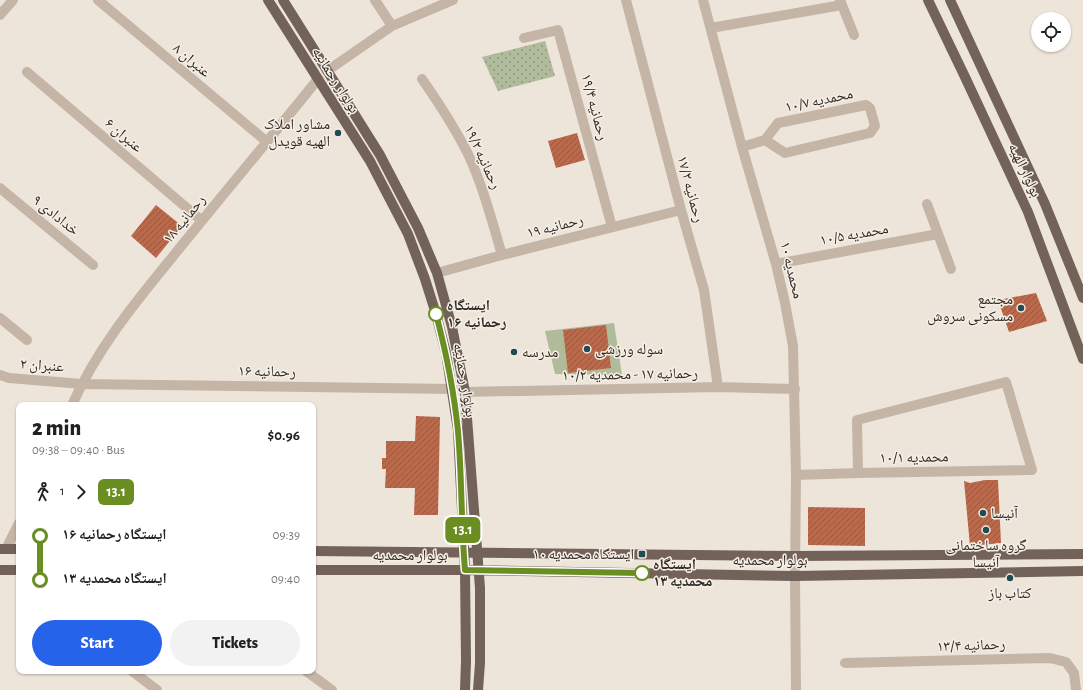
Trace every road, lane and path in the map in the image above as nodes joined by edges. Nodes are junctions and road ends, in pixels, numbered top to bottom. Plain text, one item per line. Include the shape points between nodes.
1 (13, 0) edge
2 (98, 0) edge
3 (268, 0) edge
4 (283, 0) edge
5 (375, 0) edge
6 (453, 0) edge
7 (626, 0) edge
8 (703, 0) edge
9 (928, 0) edge
10 (950, 0) edge
11 (841, 3) edge
12 (0, 15) edge
13 (392, 26) junction
14 (711, 28) junction
15 (854, 35) dead end
16 (524, 38) dead end
17 (327, 71) junction
18 (27, 72) dead end
19 (422, 78) dead end
20 (318, 80) junction
21 (764, 140) junction
22 (267, 142) junction
23 (742, 147) junction
24 (0, 188) edge
25 (927, 204) dead end
26 (681, 210) junction
27 (201, 220) junction
28 (612, 227) junction
29 (938, 234) junction
30 (502, 255) junction
31 (776, 264) junction
32 (93, 265) dead end
33 (951, 269) dead end
34 (437, 274) junction
35 (1083, 298) edge
36 (0, 318) edge
37 (27, 340) dead end
38 (1083, 359) edge
39 (0, 375) edge
40 (82, 384) junction
41 (718, 387) junction
42 (452, 389) junction
43 (794, 389) junction
44 (465, 392) junction
45 (73, 402) edge
46 (858, 473) junction
47 (796, 475) junction
48 (16, 528) edge
49 (3, 549) edge
50 (16, 549) edge
51 (316, 551) edge
52 (463, 552) junction
53 (478, 552) junction
54 (1083, 554) edge
55 (795, 556) junction
56 (16, 570) edge
57 (316, 570) edge
58 (465, 570) junction
59 (1, 571) edge
60 (479, 571) junction
61 (1083, 571) edge
62 (795, 576) junction
63 (846, 663) dead end
64 (136, 674) edge
65 (310, 674) edge
66 (157, 690) edge
67 (332, 690) edge
68 (465, 690) edge
69 (478, 690) edge
70 (796, 690) edge
71 (1076, 690) edge

1 - 12 street
2 - 22 street, عنبران ۸
3 - 20 main road, بولوار رحمانیه
4 - 17 main road, بولوار رحمانیه
5 - 13 street
6 - 13 street
7 - 26 street, رحمانیه ۱۷/۲
8 - 14 street, محمدیه ۱۰
9 - 38 main road, بولوار الهیه via 1028,212
10 - 35 main road, بولوار الهیه via 1045,204
11 - 14 street
11 - 15 street
13 - 17 street
14 - 23 street, محمدیه ۱۰
16 - 28 street, رحمانیه ۱۹/۴ via 558,30
17 - 20 main road
17 - 34 main road, بولوار رحمانیه via 380,155 418,228
18 - 27 street, عنبران ۶
19 - 30 street, رحمانیه ۱۹/۲ via 467,153 486,200
20 - 22 street, رحمانیه ۱۸
20 - 42 main road, بولوار رحمانیه via 370,161 408,234 436,314
21 - 21 street, محمدیه ۱۰/۷ via 786,152 870,133 875,126 870,108 866,105 778,123
21 - 23 street
22 - 27 street, رحمانیه ۱۸
23 - 31 street, محمدیه ۱۰
24 - 32 street, خدادادی ۹
25 - 29 street
26 - 28 street, رحمانیه ۱۹
26 - 41 street, رحمانیه ۱۷/۲ via 704,290
27 - 40 street, رحمانیه ۱۸ via 99,353
28 - 30 street, رحمانیه ۱۹
29 - 31 street, محمدیه ۱۰/۵
29 - 33 street
30 - 34 street, رحمانیه ۱۹
31 - 43 street, محمدیه ۱۰ via 793,346
34 - 44 main road, بولوار رحمانیه via 452,327
36 - 37 street
39 - 40 street, عنبران ۲ via 9,378
40 - 42 street, رحمانیه ۱۶
40 - 45 street, رحمانیه ۱۸
41 - 43 street, رحمانیه ۱۷ - محمدیه ۱۰/۲
41 - 44 street, رحمانیه ۱۷ - محمدیه ۱۰/۲
42 - 52 main road, بولوار رحمانیه via 458,430
43 - 47 street, محمدیه ۱۰
44 - 53 main road, بولوار رحمانیه
46 - 46 street, محمدیه ۱۰/۱ via 858,420 1006,382 1032,470
46 - 47 street, محمدیه ۱۰/۱
47 - 55 street, محمدیه ۱۰
48 - 49 street
49 - 50 main road
51 - 52 main road, بولوار محمدیه
52 - 53 main road, بولوار محمدیه
52 - 58 main road, بولوار رحمانیه
53 - 55 main road, بولوار محمدیه
53 - 60 main road, بولوار رحمانیه
54 - 55 main road, بولوار محمدیه
55 - 62 street, محمدیه ۱۰
56 - 59 main road
57 - 58 main road, بولوار محمدیه
58 - 60 main road, بولوار محمدیه
58 - 68 main road, بولوار رحمانیه
60 - 62 main road, بولوار محمدیه
60 - 69 main road, بولوار رحمانیه
61 - 62 main road, بولوار محمدیه
62 - 70 street, محمدیه ۱۰
63 - 71 street, رحمانیه ۱۳/۴ via 1050,658 1066,662 1074,673
64 - 66 street
65 - 67 street

